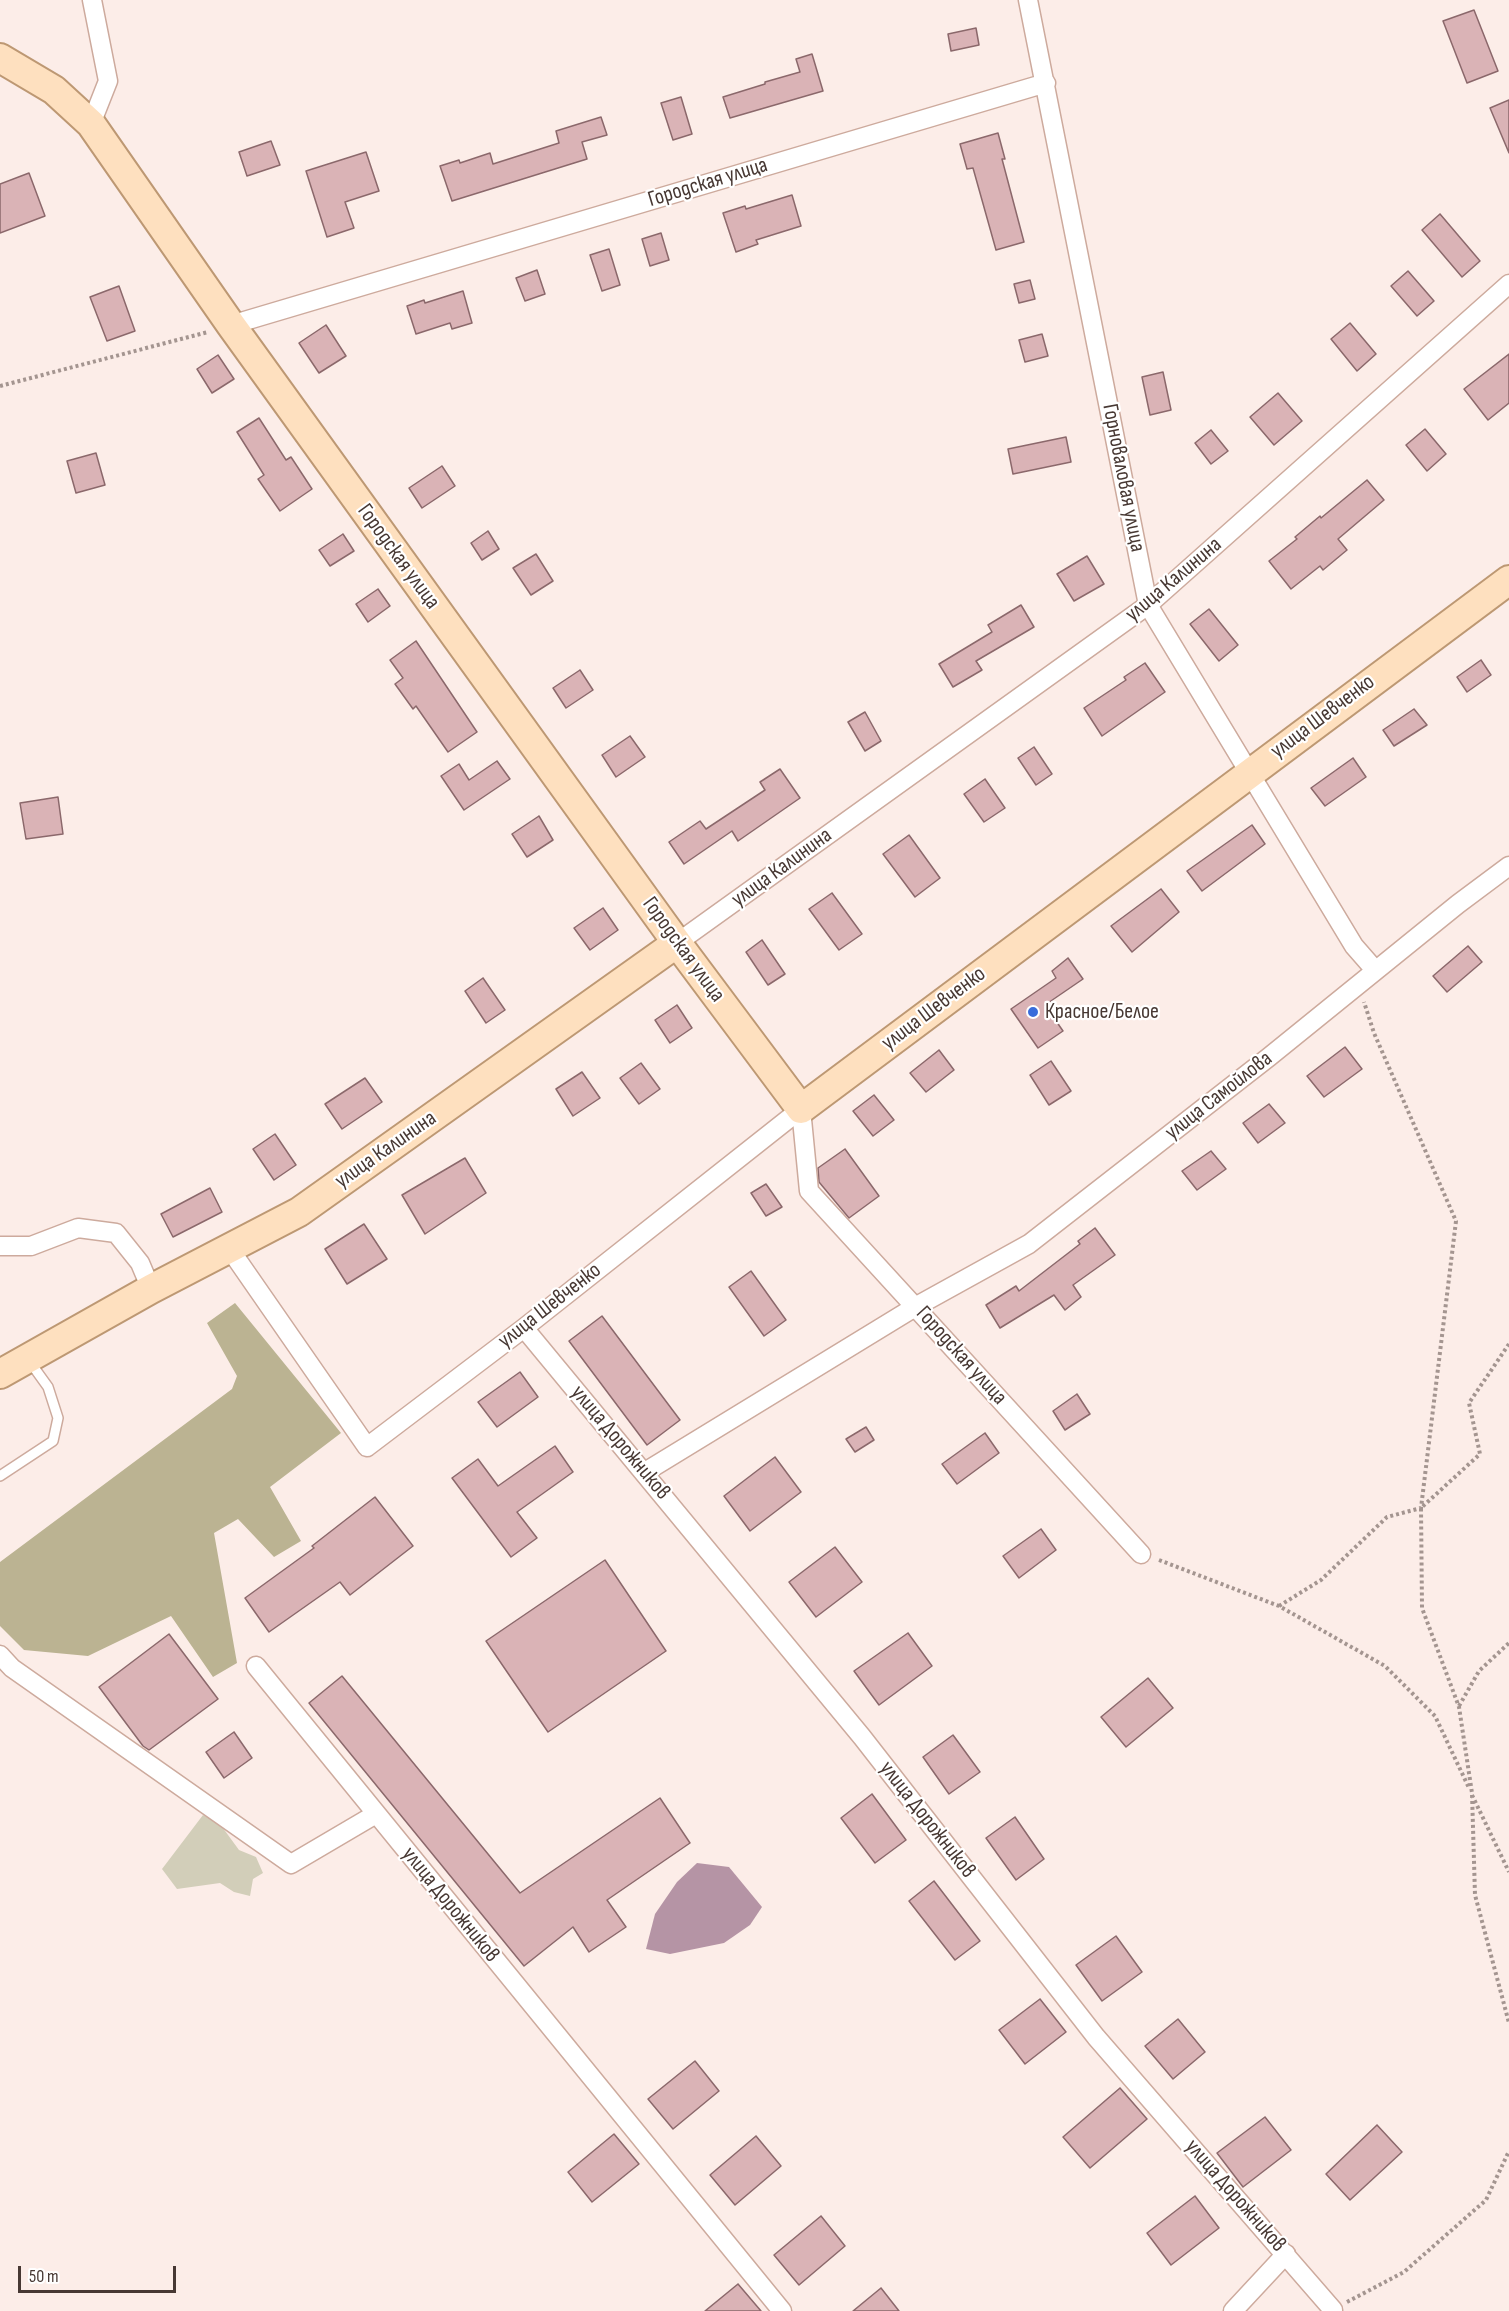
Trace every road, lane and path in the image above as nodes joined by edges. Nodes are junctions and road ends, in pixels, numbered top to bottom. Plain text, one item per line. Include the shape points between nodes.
1 (92, 0) edge
2 (1028, 0) edge
3 (0, 58) edge
4 (1046, 83) junction
5 (91, 124) junction
6 (1509, 284) edge
7 (231, 325) junction
8 (0, 386) edge
9 (1509, 580) edge
10 (1148, 605) junction
11 (1248, 773) junction
12 (1509, 866) edge
13 (677, 943) junction
14 (1375, 970) junction
15 (1359, 984) junction
16 (801, 1109) junction
17 (0, 1246) edge
18 (229, 1248) junction
19 (151, 1289) junction
20 (915, 1307) junction
21 (524, 1328) junction
22 (1509, 1344) edge
23 (27, 1359) junction
24 (0, 1374) edge
25 (645, 1472) junction
26 (0, 1476) edge
27 (1421, 1508) junction
28 (1141, 1554) joint
29 (1279, 1606) junction
30 (1509, 1643) edge
31 (0, 1655) edge
32 (256, 1665) dead end
33 (1459, 1707) junction
34 (1472, 1793) junction
35 (376, 1814) junction
36 (1509, 1872) edge
37 (1509, 2023) edge
38 (1509, 2151) edge
39 (1286, 2254) junction
40 (1333, 2310) edge
41 (782, 2311) edge
42 (1233, 2311) edge

1 - 5 street via 108,81
2 - 4 street, Горноваловая улица
3 - 5 main road, Городская улица via 54,90
4 - 7 street, Городская улица
4 - 10 street, Горноваловая улица
5 - 7 main road, Городская улица
6 - 10 street, улица Калинина
7 - 8 path
7 - 13 main road, Городская улица
9 - 11 main road, улица Шевченко
10 - 11 street, Горноваловая улица
10 - 13 street, улица Калинина
11 - 14 street, Горноваловая улица via 1354,946
11 - 16 main road, улица Шевченко
12 - 14 street, улица Самойлова
13 - 16 main road, Городская улица
13 - 18 main road, улица Калинина via 299,1212
14 - 15 street, улица Самойлова
15 - 20 street, улица Самойлова via 1029,1244
15 - 27 path via 1374,1033 1456,1221
16 - 20 street, Городская улица via 809,1191
16 - 21 street, улица Шевченко
17 - 19 street via 31,1246 78,1228 116,1233 140,1263
18 - 19 main road, улица Калинина
18 - 21 street, улица Шевченко via 367,1447
19 - 23 main road, улица Калинина
20 - 25 street, улица Самойлова
20 - 28 street, Городская улица
21 - 25 street, улица Дорожников
22 - 27 path via 1469,1402 1480,1454
23 - 24 main road, улица Калинина
23 - 26 lane via 48,1387 58,1418 53,1441
25 - 39 street, улица Дорожников via 862,1737 1096,2037
27 - 29 path via 1387,1517 1322,1580
27 - 33 path via 1422,1608
28 - 29 path
29 - 34 path via 1384,1666 1435,1716
30 - 33 path via 1479,1671
31 - 35 street via 12,1668 291,1864
32 - 35 street, улица Дорожников
33 - 34 path
34 - 36 path
34 - 37 path via 1475,1895
35 - 41 street, улица Дорожников
38 - 40 path via 1486,2200 1404,2272
39 - 40 street, улица Дорожников
39 - 42 street

